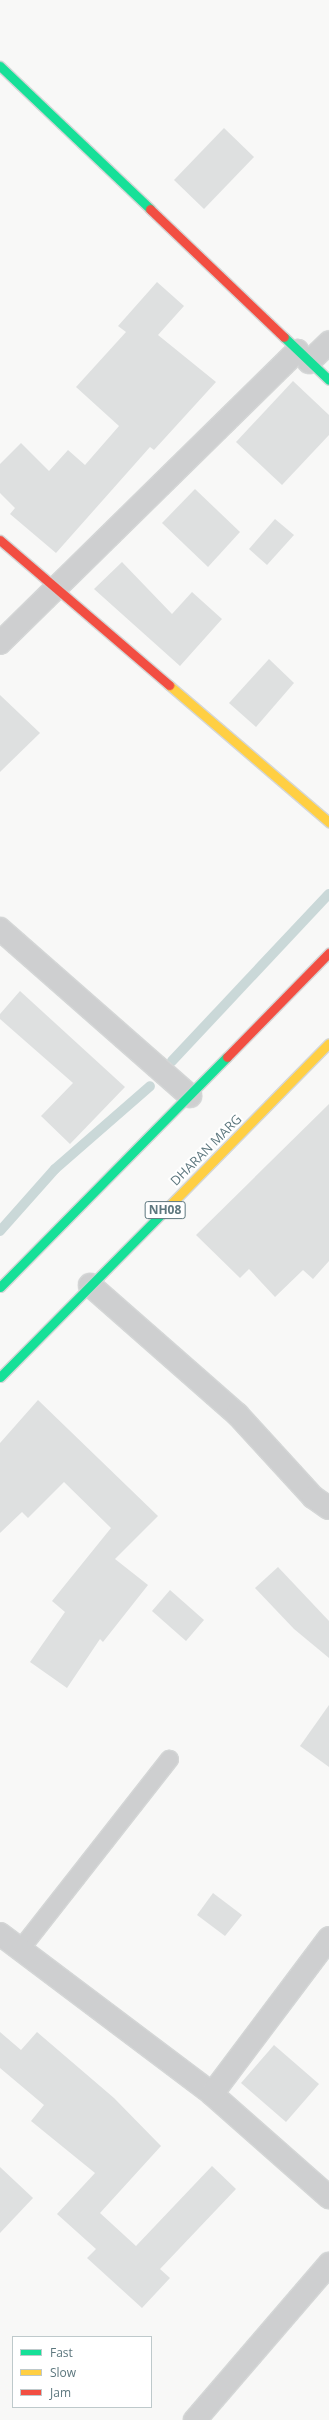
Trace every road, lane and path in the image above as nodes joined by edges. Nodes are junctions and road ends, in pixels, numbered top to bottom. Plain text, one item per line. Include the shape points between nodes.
1 (0, 66) edge
2 (329, 343) edge
3 (303, 356) junction
4 (329, 380) edge
5 (0, 540) edge
6 (56, 587) junction
7 (0, 643) edge
8 (329, 822) edge
9 (0, 928) edge
10 (329, 953) edge
11 (329, 1043) edge
12 (190, 1096) junction
13 (90, 1285) junction
14 (0, 1287) edge
15 (0, 1377) edge
16 (329, 1508) edge
17 (169, 1759) dead end
18 (0, 1934) edge
19 (329, 1938) edge
20 (19, 1950) junction
21 (212, 2094) junction
22 (329, 2197) edge
23 (329, 2264) edge
24 (195, 2420) edge

1 - 3 main road
2 - 3 street
3 - 4 main road
3 - 6 street
5 - 6 main road
6 - 7 street
6 - 8 main road
9 - 12 street
10 - 12 main road
11 - 13 main road, DHARAN MARG / NH08
12 - 14 main road
13 - 15 main road, DHARAN MARG / NH08
13 - 16 street via 237,1414 313,1497
17 - 20 lane
18 - 20 street
19 - 21 street
20 - 21 street
21 - 22 street
23 - 24 street

